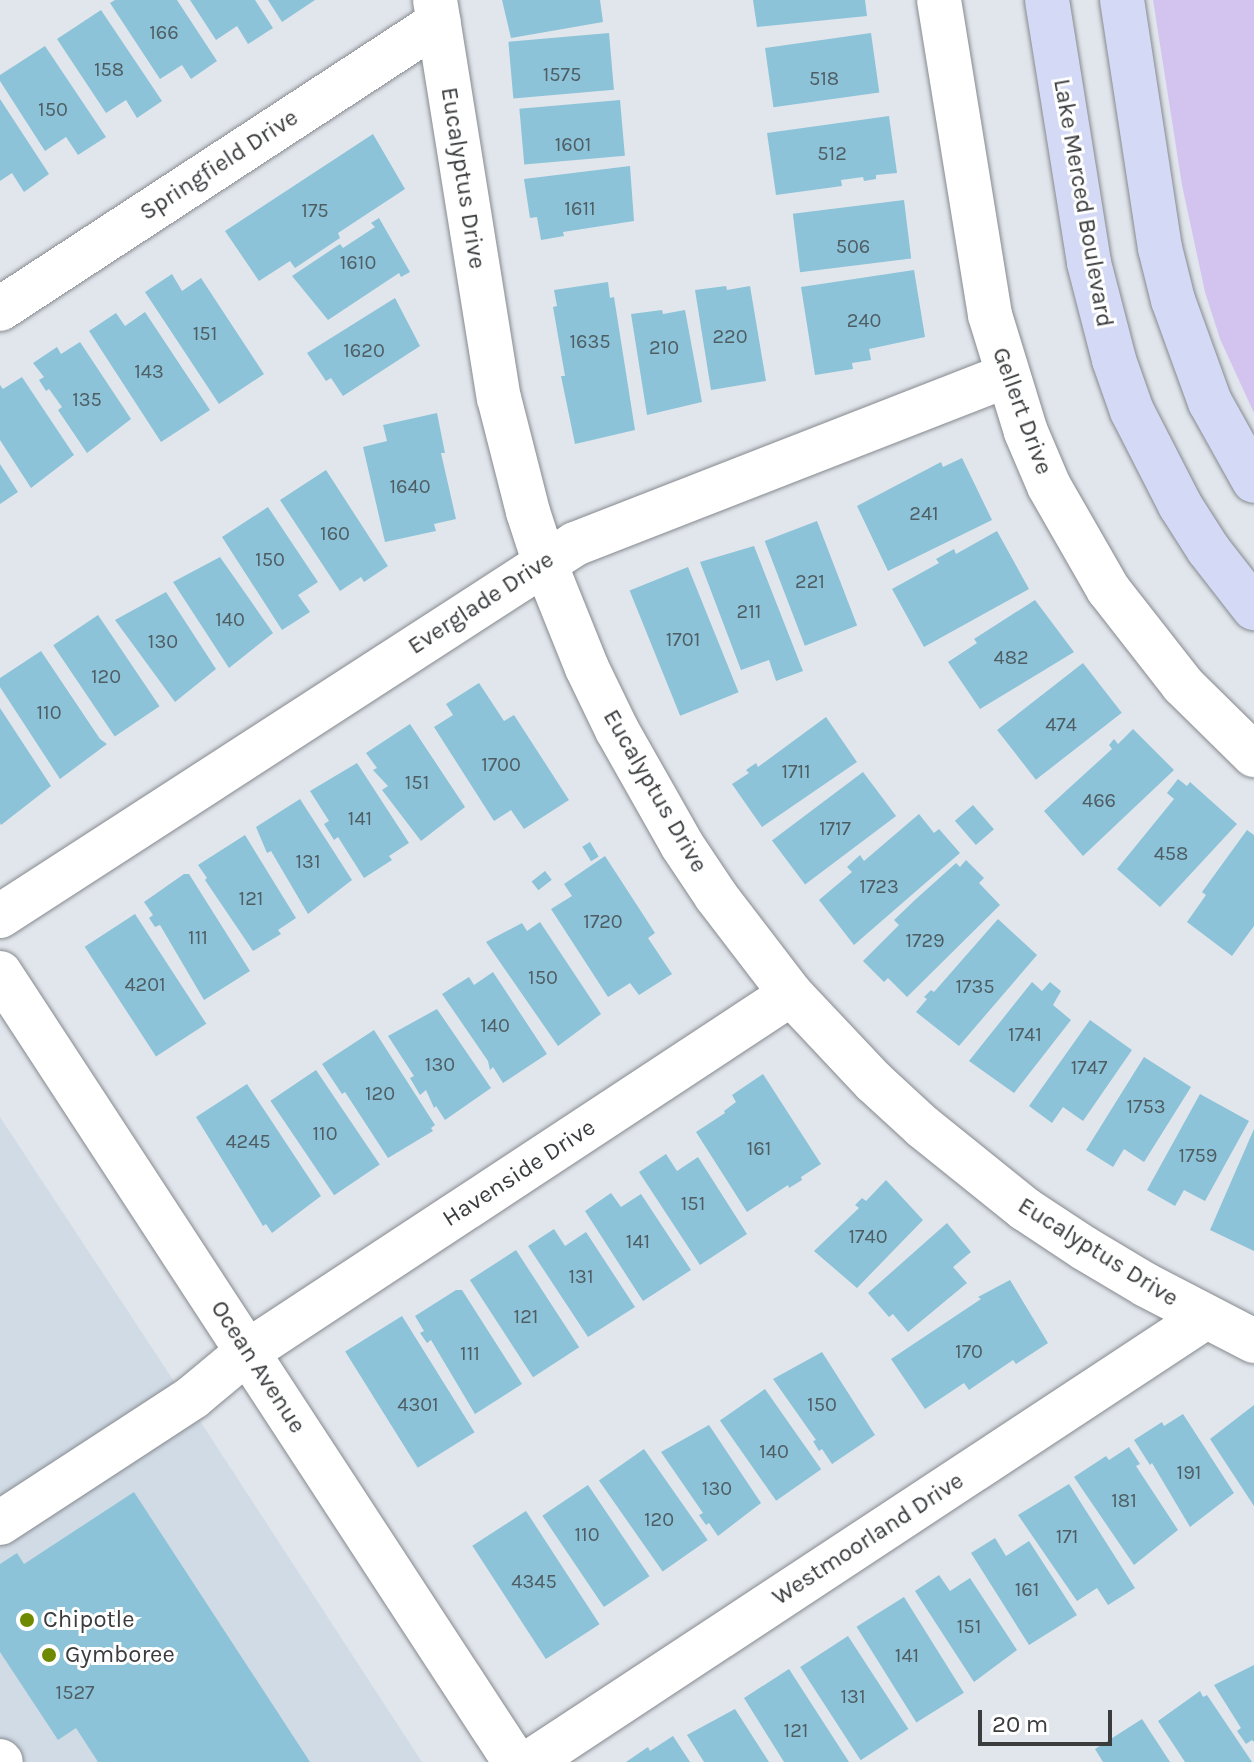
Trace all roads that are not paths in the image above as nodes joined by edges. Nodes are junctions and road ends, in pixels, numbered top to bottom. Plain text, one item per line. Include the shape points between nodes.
1 (939, 0) edge
2 (1047, 0) edge
3 (1122, 0) edge
4 (437, 11) edge
5 (0, 309) edge
6 (1006, 376) junction
7 (1254, 481) edge
8 (544, 561) junction
9 (1254, 608) edge
10 (1254, 755) edge
11 (0, 916) edge
12 (0, 973) edge
13 (791, 994) junction
14 (1206, 1317) junction
15 (1254, 1341) edge
16 (247, 1352) junction
17 (0, 1523) edge
18 (515, 1762) edge
19 (530, 1762) edge

1 - 6 street, Gellert Drive via 978,253
2 - 9 main road, Lake Merced Boulevard via 1089,263 1114,360 1144,436 1180,505
3 - 7 main road via 1160,248 1173,300 1210,402
4 - 5 street, Springfield Drive
4 - 8 street, Eucalyptus Drive via 499,398
6 - 8 street, Everglade Drive via 608,528
6 - 10 street, Gellert Drive via 1049,486 1108,589 1183,685
8 - 11 street, Everglade Drive
8 - 13 street, Eucalyptus Drive via 587,668 649,788 716,896
12 - 16 street, Ocean Avenue
13 - 14 street, Eucalyptus Drive via 874,1082 973,1170 1084,1248
13 - 16 street, Havenside Drive
14 - 15 street, Eucalyptus Drive
14 - 19 street, Westmoorland Drive
16 - 17 street, Havenside Drive via 193,1397
16 - 18 street, Ocean Avenue

